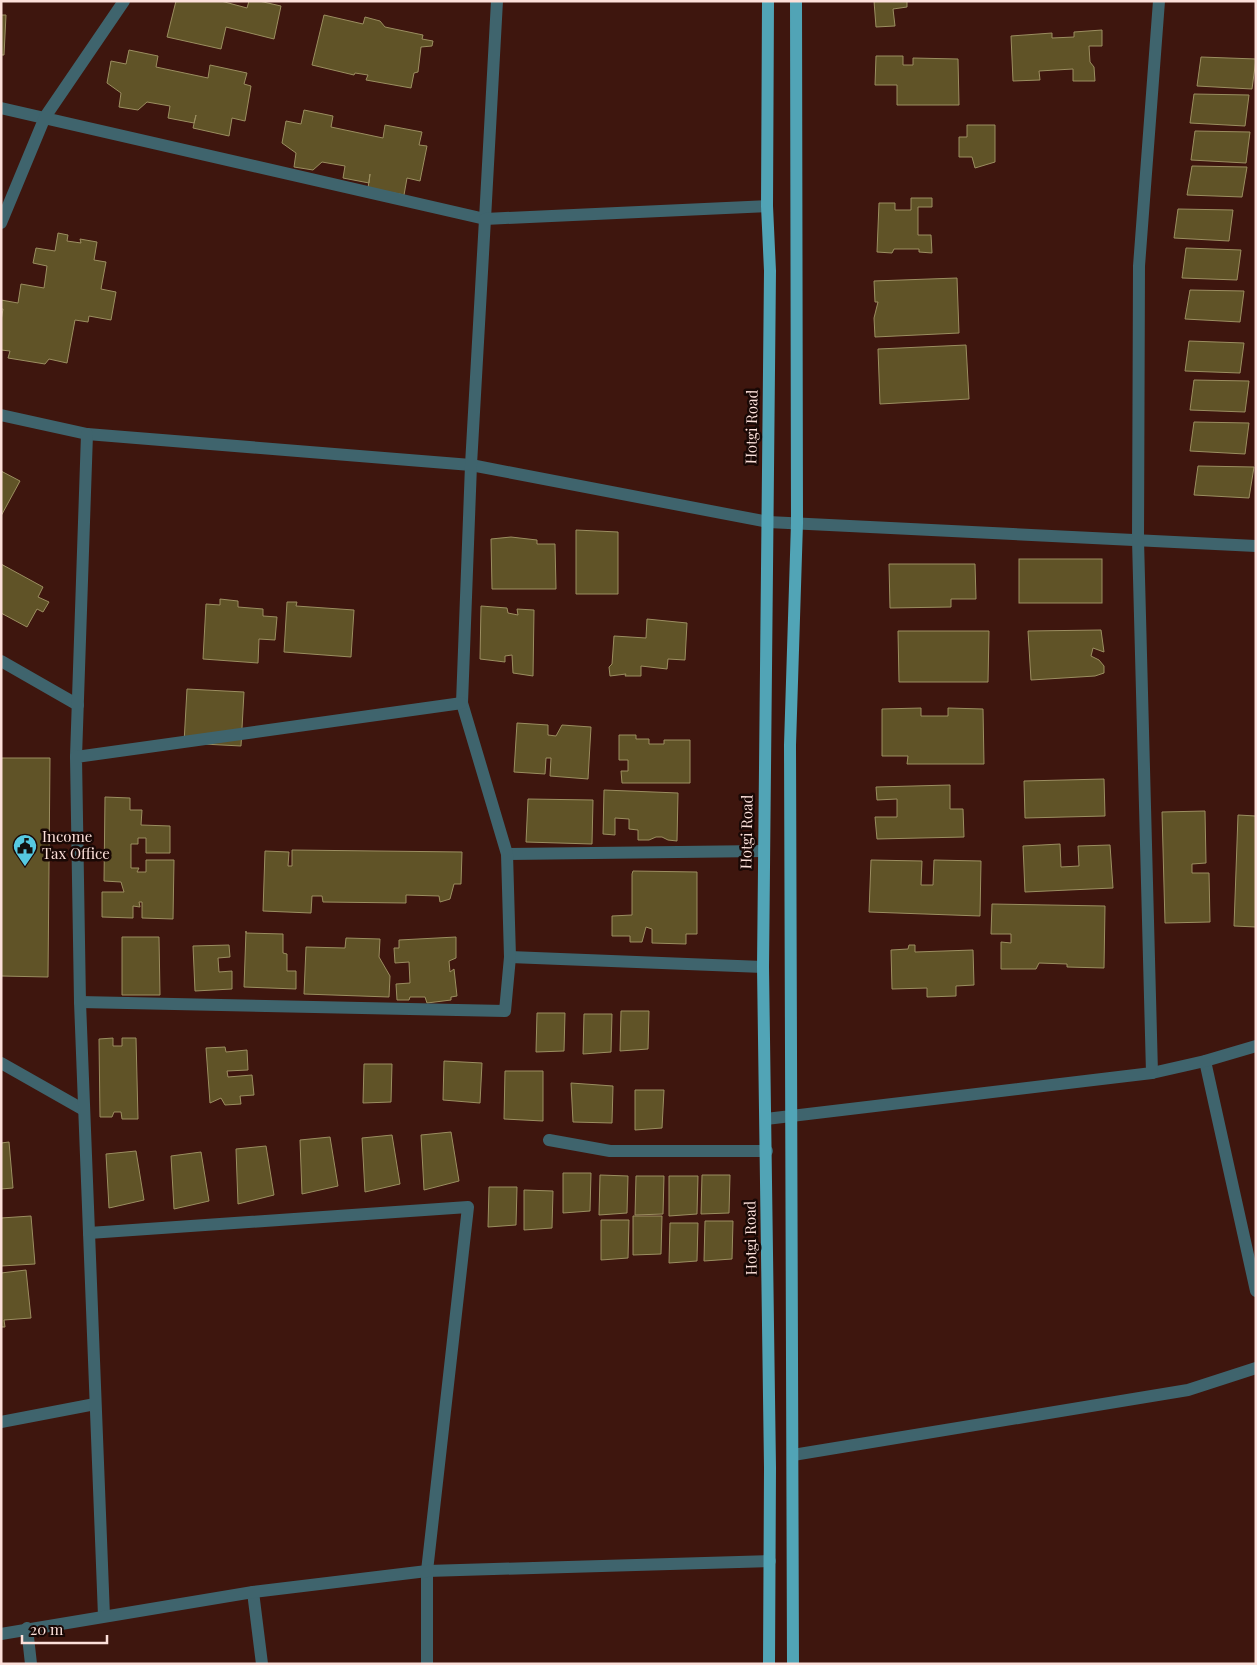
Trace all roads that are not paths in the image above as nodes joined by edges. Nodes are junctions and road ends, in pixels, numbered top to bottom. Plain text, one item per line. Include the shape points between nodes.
1 (124, 1) edge
2 (497, 1) edge
3 (768, 1) edge
4 (796, 1) edge
5 (1160, 1) edge
6 (1, 108) edge
7 (45, 117) junction
8 (767, 206) junction
9 (485, 219) junction
10 (1, 223) edge
11 (1, 415) edge
12 (87, 434) junction
13 (471, 465) junction
14 (768, 522) junction
15 (797, 523) junction
16 (1138, 540) junction
17 (1256, 546) edge
18 (1, 661) edge
19 (462, 703) junction
20 (78, 705) junction
21 (76, 757) junction
22 (763, 851) junction
23 (507, 854) junction
24 (510, 957) junction
25 (763, 967) junction
26 (80, 1002) junction
27 (1256, 1046) edge
28 (1205, 1061) junction
29 (1, 1063) edge
30 (1152, 1073) junction
31 (84, 1110) junction
32 (791, 1116) junction
33 (766, 1119) junction
34 (549, 1140) dead end
35 (766, 1151) junction
36 (89, 1233) junction
37 (1256, 1291) edge
38 (1256, 1368) edge
39 (95, 1404) junction
40 (1, 1422) edge
41 (793, 1455) junction
42 (770, 1561) junction
43 (427, 1571) junction
44 (253, 1592) junction
45 (104, 1616) junction
46 (26, 1628) junction
47 (1, 1634) edge
48 (31, 1664) edge
49 (262, 1664) edge
50 (427, 1664) edge
51 (769, 1664) edge
52 (794, 1664) edge

1 - 7 street
2 - 9 street
3 - 8 main road, Hotgi Road
4 - 15 main road
5 - 16 street via 1138,266
6 - 7 street
7 - 9 street
7 - 10 street
8 - 9 street
8 - 14 main road, Hotgi Road via 770,271
9 - 13 street
11 - 12 street
12 - 13 street
12 - 20 street
13 - 14 street
13 - 19 street
14 - 15 street
14 - 22 main road, Hotgi Road
15 - 16 street
15 - 32 main road via 790,746
16 - 17 street
16 - 30 street
18 - 20 street
19 - 21 street
19 - 23 street
20 - 21 street
21 - 26 street
22 - 23 street
22 - 25 main road, Hotgi Road
23 - 24 street
24 - 25 street
24 - 26 street via 506,1011
25 - 33 main road, Hotgi Road
26 - 31 street
27 - 28 street
28 - 30 street
28 - 37 street
29 - 31 street
30 - 32 street
31 - 36 street
32 - 33 street
32 - 41 main road
33 - 35 main road, Hotgi Road
34 - 35 street via 610,1151
35 - 42 main road, Hotgi Road
36 - 39 street
36 - 43 street via 468,1207
38 - 41 street via 1188,1390
39 - 40 street
39 - 45 street
41 - 52 main road
42 - 43 street
42 - 51 main road, Hotgi Road
43 - 44 street
43 - 50 street
44 - 45 street
44 - 49 street
45 - 46 street
46 - 47 street
46 - 48 street

